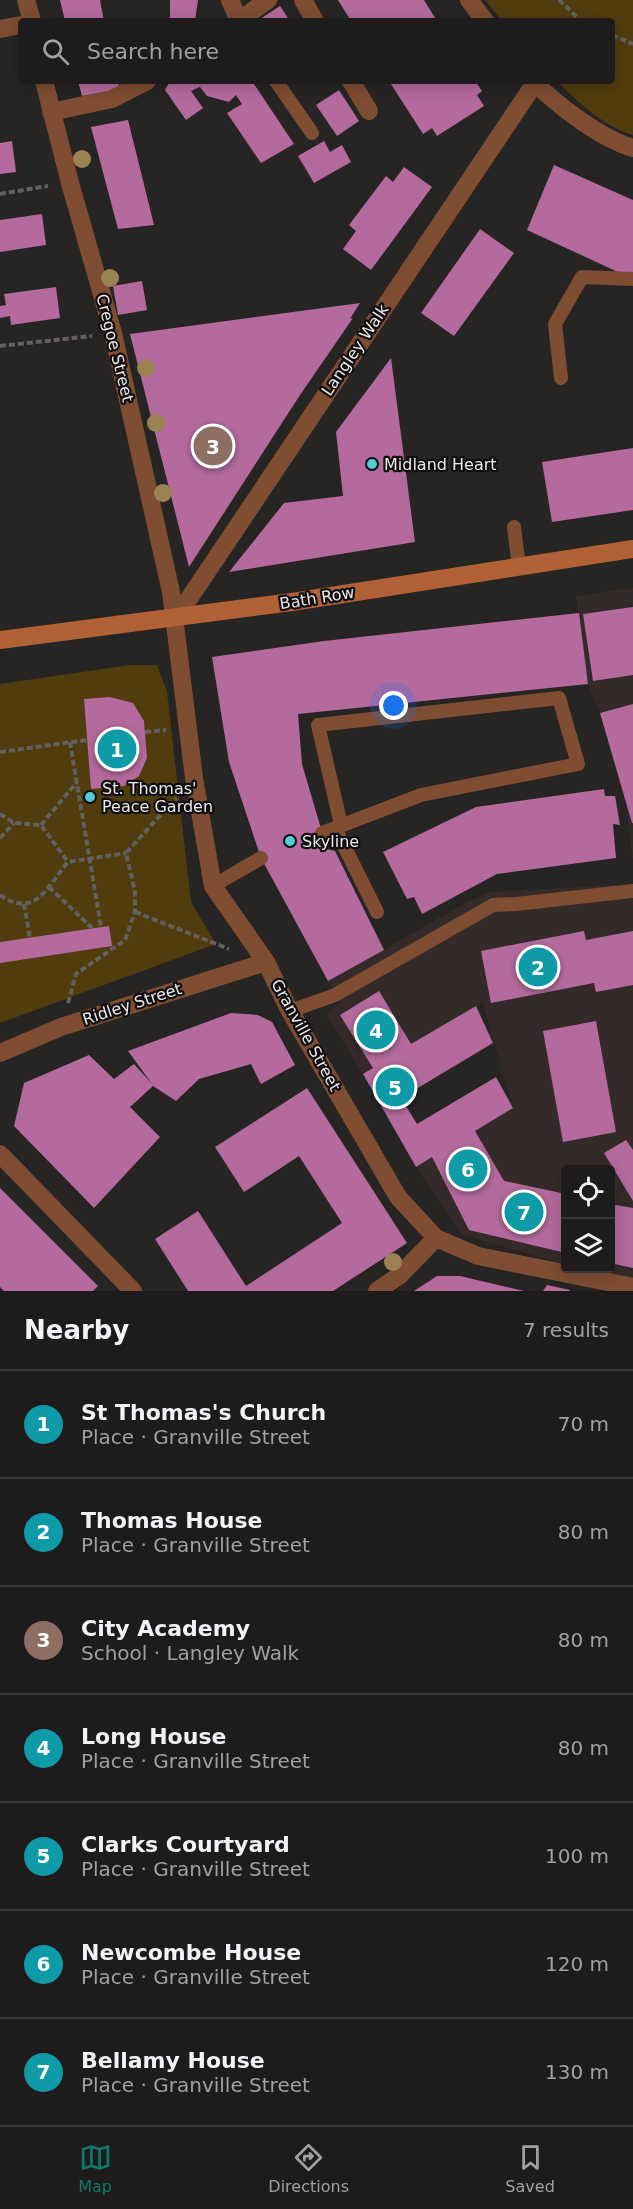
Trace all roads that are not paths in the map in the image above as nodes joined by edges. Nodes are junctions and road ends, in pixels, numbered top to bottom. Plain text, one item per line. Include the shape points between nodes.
1 (26, 0) edge
2 (230, 0) edge
3 (268, 0) edge
4 (303, 0) edge
5 (469, 0) edge
6 (31, 18) edge
7 (238, 18) edge
8 (243, 18) edge
9 (313, 18) edge
10 (483, 18) edge
11 (18, 26) edge
12 (0, 29) edge
13 (45, 84) edge
14 (141, 84) edge
15 (278, 84) edge
16 (353, 84) edge
17 (533, 84) edge
18 (536, 84) edge
19 (369, 111) dead end
20 (51, 112) junction
21 (312, 133) dead end
22 (633, 148) edge
23 (633, 279) edge
24 (561, 378) dead end
25 (514, 527) dead end
26 (633, 549) edge
27 (519, 567) junction
28 (176, 618) junction
29 (0, 640) edge
30 (333, 829) junction
31 (261, 858) dead end
32 (213, 886) junction
33 (633, 891) edge
34 (377, 912) dead end
35 (266, 962) junction
36 (290, 1011) junction
37 (0, 1053) edge
38 (0, 1154) edge
39 (436, 1238) junction
40 (633, 1289) edge
41 (133, 1291) edge
42 (377, 1291) edge

1 - 6 street
2 - 7 street
3 - 8 street
4 - 9 street
5 - 10 street
11 - 12 street
13 - 20 street, Cregoe Street
14 - 20 street via 112,99
15 - 21 lane
16 - 19 street
17 - 28 street, Langley Walk
18 - 22 street via 586,124
20 - 28 street, Cregoe Street via 114,333
23 - 24 lane via 582,277 555,324
25 - 27 lane
26 - 27 main road, Bath Row
27 - 28 main road, Bath Row
28 - 29 main road, Bath Row
28 - 32 street, Granville Street via 194,778
30 - 30 lane via 421,795 578,764 560,698 318,725
30 - 34 lane
31 - 32 lane
32 - 35 street, Granville Street
33 - 36 lane via 492,905 335,995
35 - 36 street, Granville Street
35 - 37 street, Ridley Street via 61,1027
36 - 39 street, Granville Street via 398,1197
38 - 41 street
39 - 40 street, Granville Street via 478,1256
39 - 42 street via 400,1275

